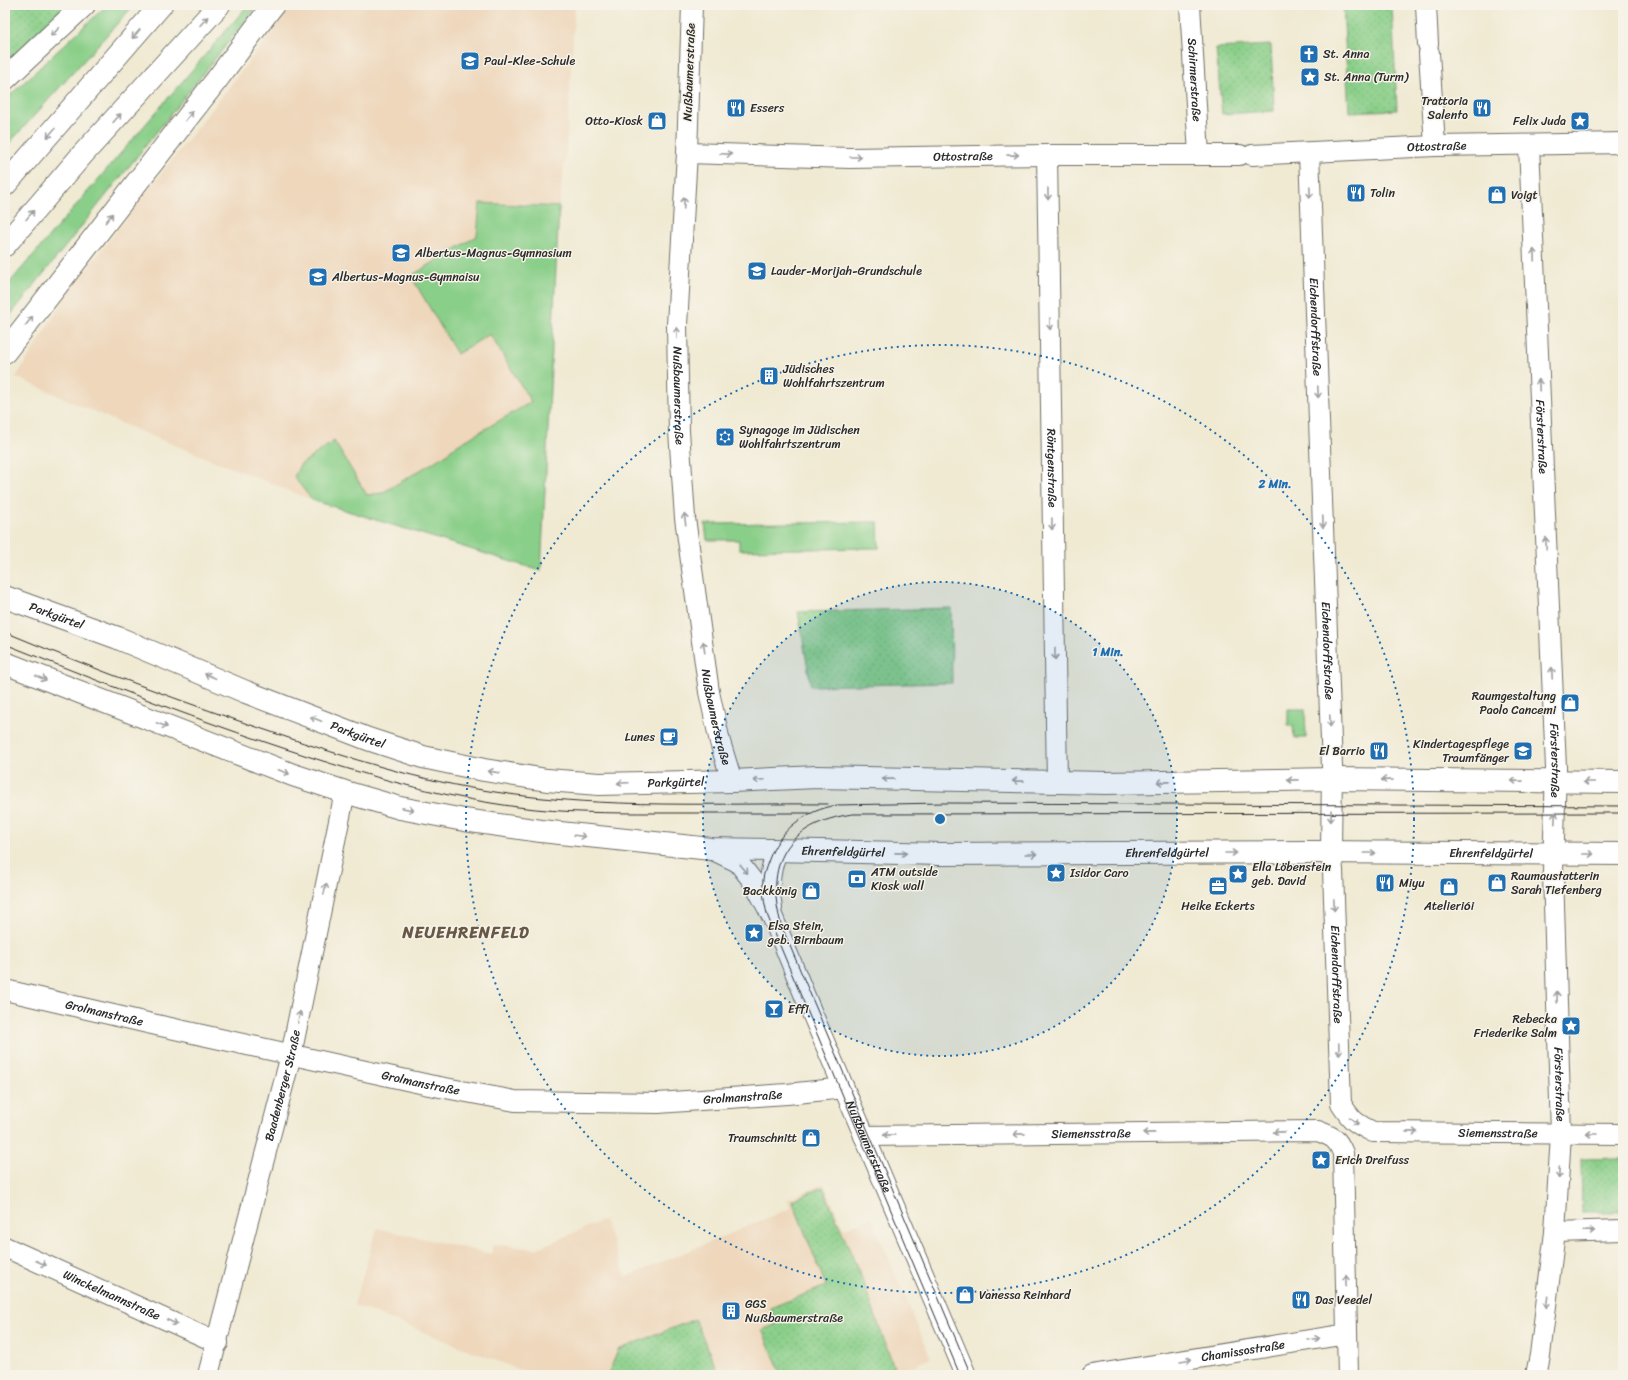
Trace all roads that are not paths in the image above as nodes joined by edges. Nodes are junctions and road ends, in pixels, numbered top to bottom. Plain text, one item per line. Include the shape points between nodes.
1 (84, 5) edge
2 (161, 5) edge
3 (218, 5) edge
4 (273, 5) edge
5 (692, 5) edge
6 (1190, 5) edge
7 (1426, 5) edge
8 (5, 79) edge
9 (1623, 142) edge
10 (1529, 145) junction
11 (1435, 146) junction
12 (687, 152) junction
13 (1309, 153) junction
14 (1047, 155) junction
15 (1199, 155) junction
16 (5, 185) edge
17 (5, 245) edge
18 (5, 352) edge
19 (5, 597) edge
20 (5, 664) edge
21 (1332, 780) junction
22 (732, 781) junction
23 (1057, 782) junction
24 (1556, 782) junction
25 (1623, 782) edge
26 (345, 792) junction
27 (711, 849) junction
28 (778, 850) junction
29 (1331, 852) junction
30 (1554, 854) junction
31 (1623, 854) edge
32 (773, 918) junction
33 (5, 990) edge
34 (291, 1055) junction
35 (844, 1088) junction
36 (1373, 1132) joint
37 (1561, 1134) junction
38 (1623, 1134) edge
39 (864, 1136) junction
40 (1623, 1230) edge
41 (1555, 1232) junction
42 (5, 1247) edge
43 (1347, 1334) junction
44 (218, 1343) junction
45 (208, 1375) edge
46 (966, 1375) edge
47 (1092, 1375) edge
48 (1348, 1375) edge
49 (1536, 1375) edge

1 -> 8 main road
2 -> 16 main road
17 -> 3 main road via 82,155
18 -> 4 main road
5 - 12 street, Nußbaumerstraße
6 - 15 street, Schirmerstraße
7 - 11 street
9 - 10 street, Ottostraße
10 - 11 street, Ottostraße
24 -> 10 street, Försterstraße
11 - 13 street, Ottostraße
12 -> 14 street, Ottostraße via 850,158
22 -> 12 street, Nußbaumerstraße via 720,742 710,692 685,518 679,431 677,326
13 - 15 street, Ottostraße
13 -> 21 street, Eichendorffstraße
14 - 15 street, Ottostraße
14 -> 23 street, Röntgenstraße
22 -> 19 main road, Parkgürtel via 599,784 484,770 424,757 285,708 118,638
20 -> 26 main road via 286,773
21 -> 23 main road
24 -> 21 main road
21 -> 29 street, Eichendorffstraße
23 -> 22 main road via 817,777
25 -> 24 main road
30 -> 24 street, Försterstraße
26 -> 27 main road via 400,808 464,820
34 -> 26 street, Baadenberger Straße
27 - 28 main road, Ehrenfeldgürtel
27 -> 32 street, Nußbaumerstraße via 738,862 755,884
28 -> 29 main road, Ehrenfeldgürtel via 941,854
28 - 32 street, Nußbaumerstraße via 772,866 769,892
29 -> 30 main road, Ehrenfeldgürtel
29 -> 36 street, Eichendorffstraße via 1341,1104 1350,1119
30 -> 31 main road, Ehrenfeldgürtel
37 -> 30 street, Försterstraße
32 - 35 street, Nußbaumerstraße
33 - 34 street, Grolmanstraße
34 - 35 street, Grolmanstraße via 515,1101 658,1103
34 - 44 street, Baadenberger Straße
35 - 39 street, Nußbaumerstraße
36 -> 37 street, Siemensstraße
38 -> 37 street, Siemensstraße
37 -> 41 street, Försterstraße
43 -> 39 street, Siemensstraße via 1343,1153 1334,1138 1318,1131
39 - 46 street, Nußbaumerstraße
41 -> 40 street
41 -> 49 street, Försterstraße
42 -> 44 street, Winckelmannstraße
47 -> 43 street, Chamissostraße
43 - 48 street
44 - 45 street, Baadenberger Straße

